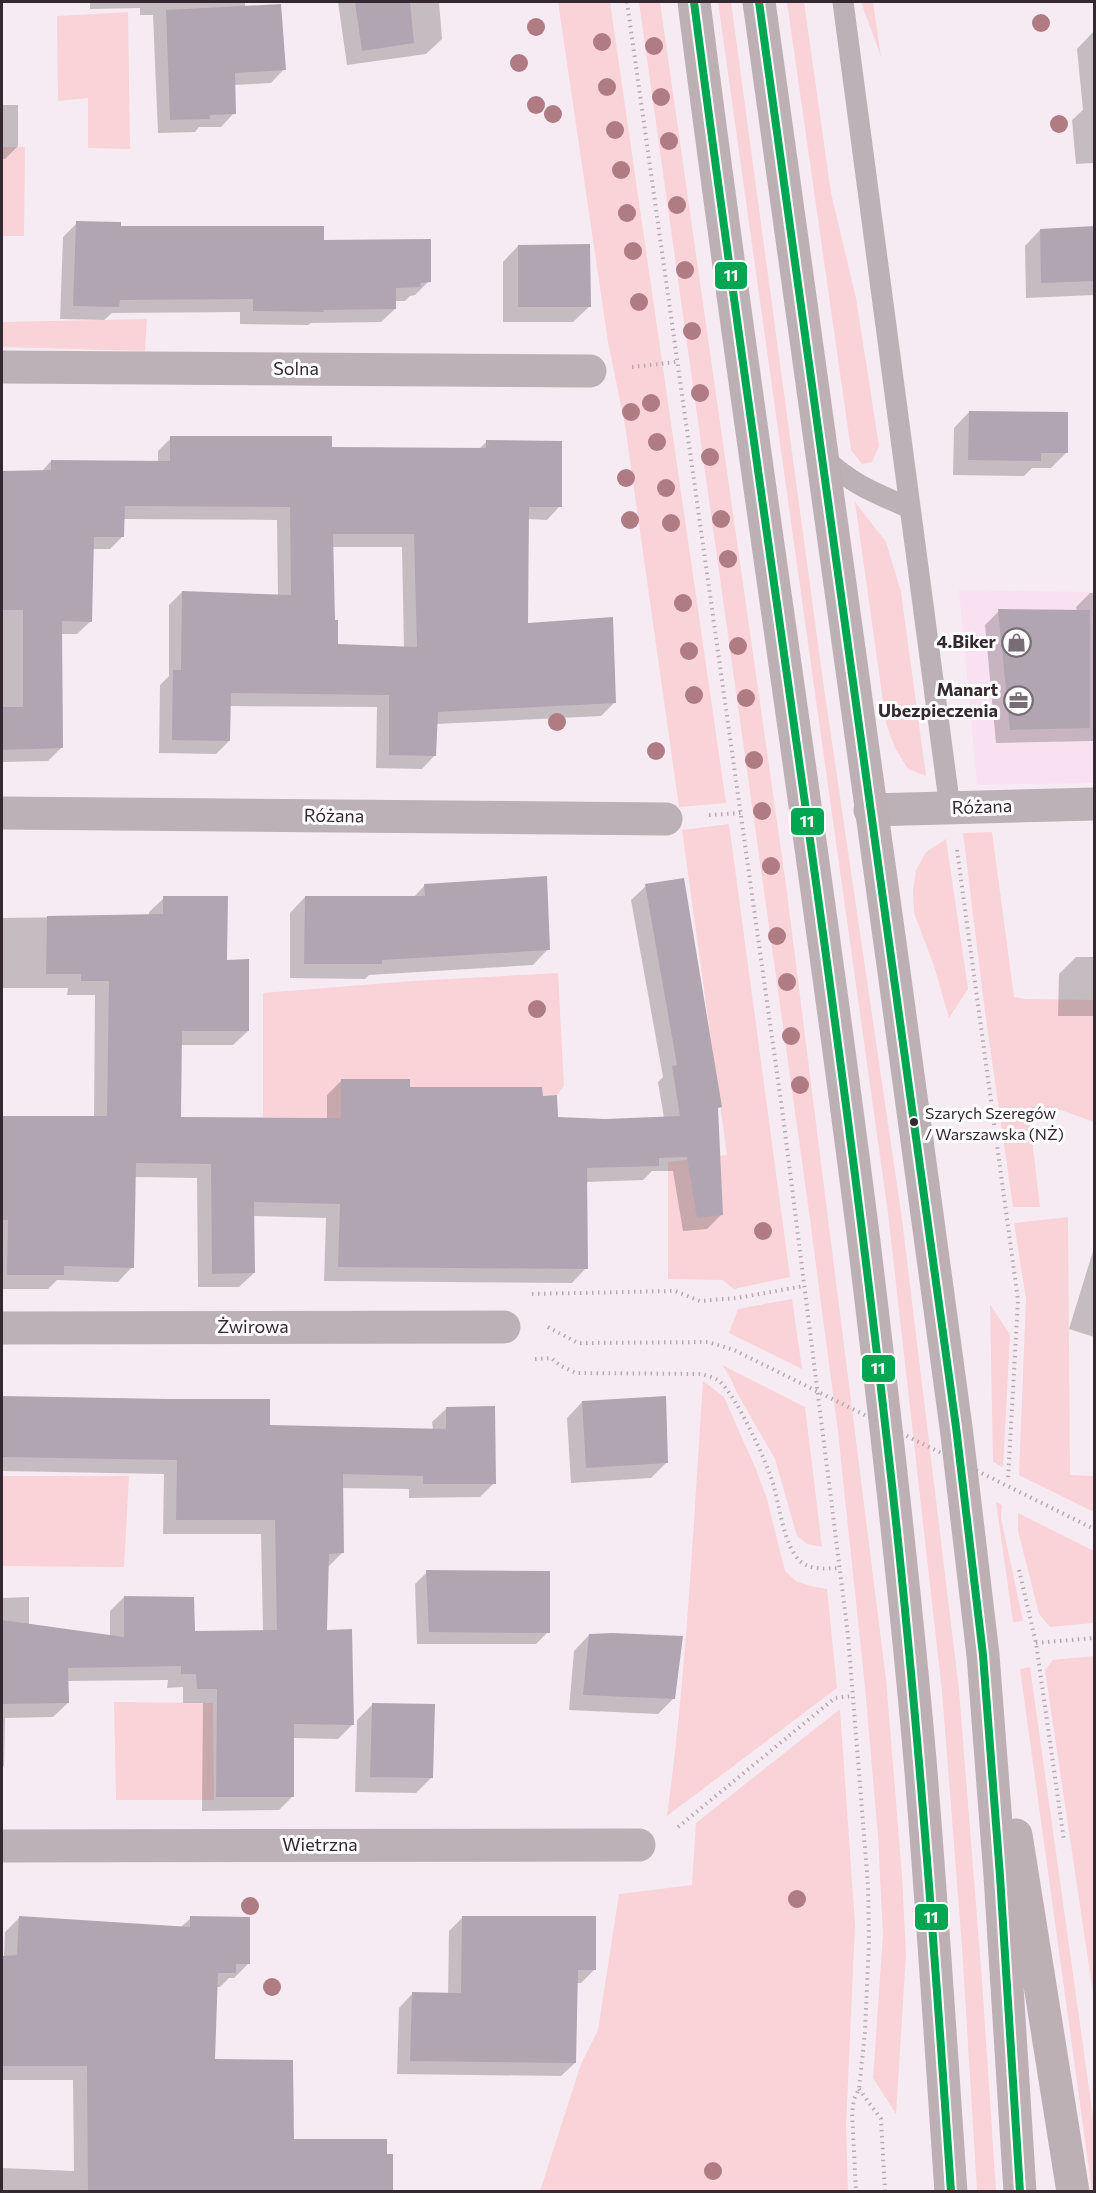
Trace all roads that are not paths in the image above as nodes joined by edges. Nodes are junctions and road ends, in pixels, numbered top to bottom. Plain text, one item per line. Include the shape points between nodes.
1 (694, 2) edge
2 (759, 2) edge
3 (843, 2) edge
4 (2, 367) edge
5 (590, 371) dead end
6 (823, 457) junction
7 (910, 508) junction
8 (1095, 804) edge
9 (950, 808) junction
10 (870, 810) junction
11 (2, 813) edge
12 (666, 819) dead end
13 (504, 1327) dead end
14 (2, 1328) edge
15 (983, 1655) junction
16 (639, 1845) road end
17 (2, 1846) edge
18 (951, 2192) edge
19 (1020, 2192) edge
20 (1073, 2192) edge

1 - 18 main road via 864,1245 920,1758
2 - 6 main road
3 - 7 lane
4 - 5 street, Solna
6 - 7 lane via 841,474
6 - 10 main road
7 - 9 lane
8 - 9 street, Różana
9 - 10 street, Różana
10 - 15 main road via 956,1426
11 - 12 street, Różana
13 - 14 street, Żwirowa
15 - 19 main road
15 - 20 main road via 1030,1916
16 - 17 street, Wietrzna

